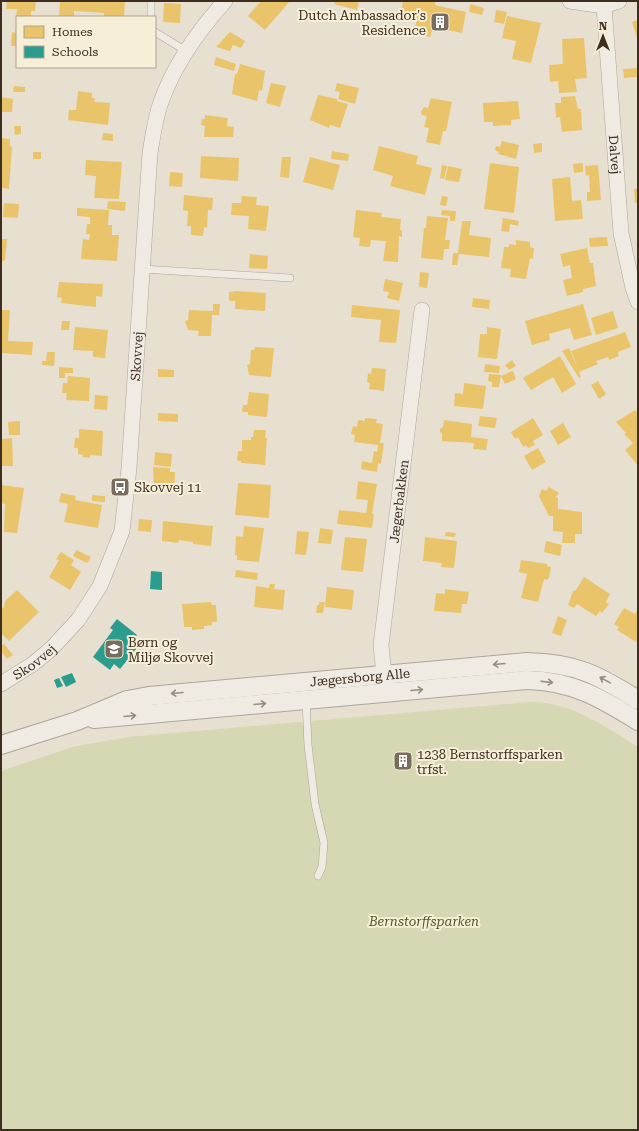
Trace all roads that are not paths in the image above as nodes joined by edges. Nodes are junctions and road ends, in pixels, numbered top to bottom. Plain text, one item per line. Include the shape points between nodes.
1 (151, 1) edge
2 (225, 1) edge
3 (570, 1) edge
4 (619, 1) edge
5 (604, 6) junction
6 (151, 16) edge
7 (156, 33) edge
8 (186, 51) junction
9 (142, 269) junction
10 (290, 278) dead end
11 (638, 302) edge
12 (422, 310) dead end
13 (384, 675) junction
14 (1, 684) edge
15 (385, 693) junction
16 (306, 700) junction
17 (638, 700) edge
18 (77, 720) junction
19 (638, 721) edge
20 (1, 745) edge
21 (318, 876) dead end

1 - 6 lane
2 - 8 street, Skovvej
3 - 5 street
4 - 5 street
5 - 11 street, Dalvej via 621,233
7 - 8 lane
8 - 9 street, Skovvej via 164,93 157,116 150,153
9 - 10 lane
9 - 14 street, Skovvej via 129,475 122,531 100,586 78,620 33,664
12 - 13 street, Jægerbakken via 381,645
13 - 15 street, Jægerbakken
17 -> 13 street, Jægersborg Alle via 594,674 567,666 539,662
13 -> 18 street, Jægersborg Alle via 148,696 127,700
15 - 16 street, Jægersborg Alle
15 -> 19 street, Jægersborg Alle via 540,681 580,689
18 -> 16 street, Jægersborg Alle
16 - 21 lane via 315,804 324,843 322,867
18 - 20 street, Jægersborg Alle

